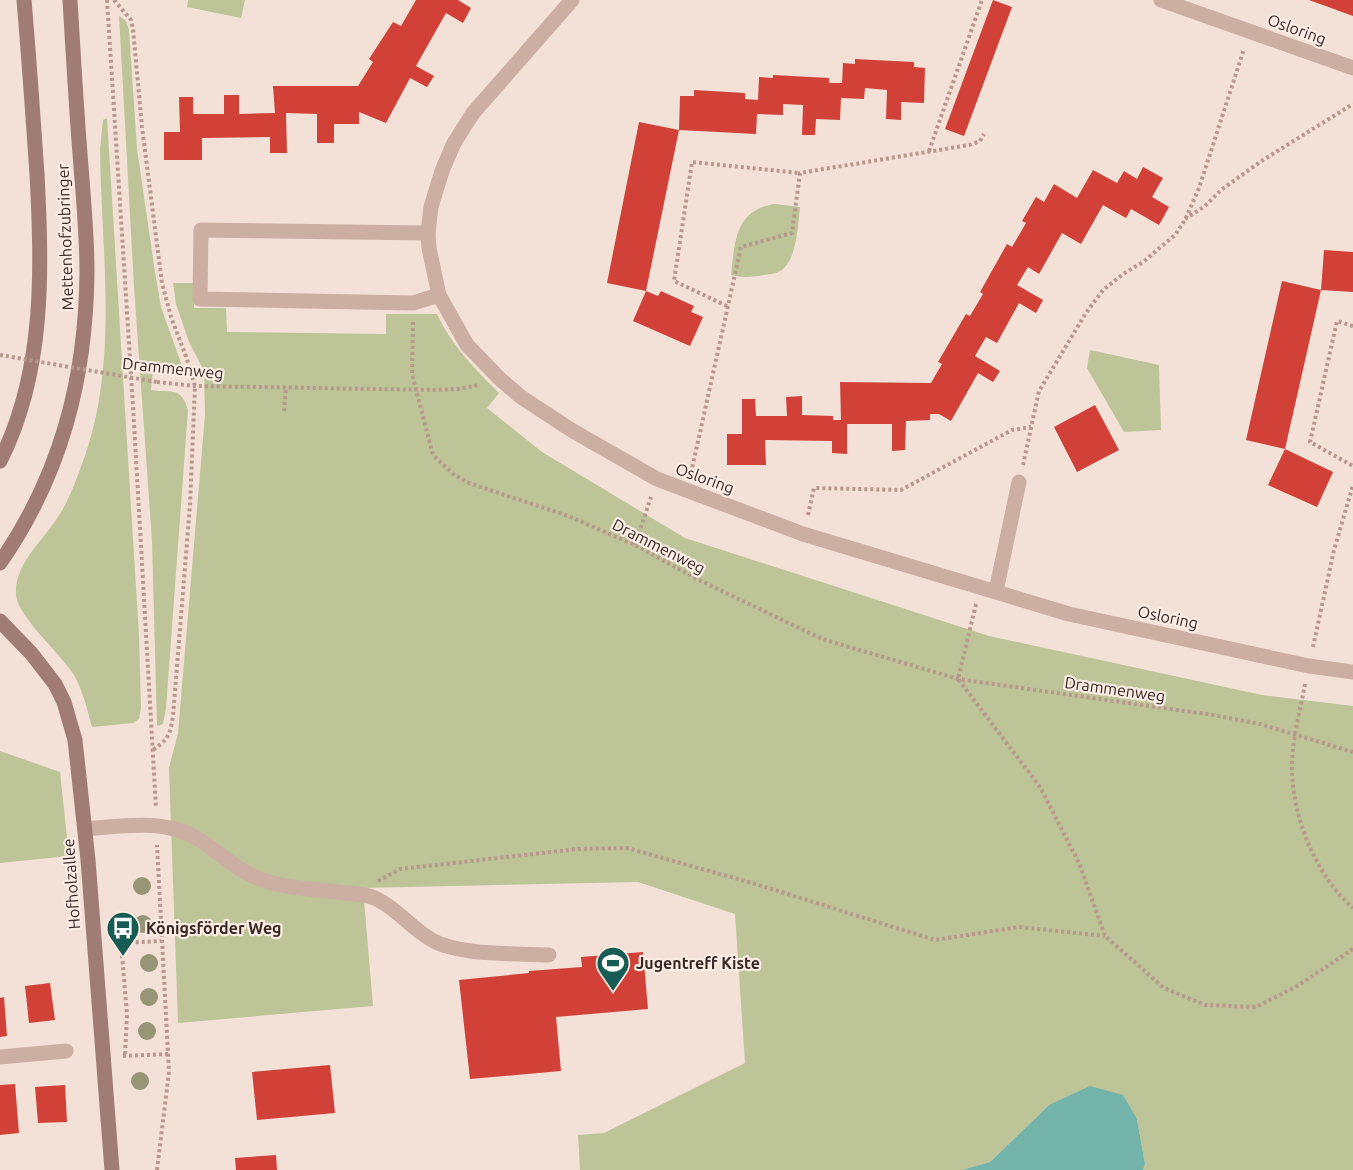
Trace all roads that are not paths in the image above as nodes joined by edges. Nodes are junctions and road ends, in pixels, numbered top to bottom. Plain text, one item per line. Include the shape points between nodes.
1 (24, 0) edge
2 (70, 0) edge
3 (572, 0) edge
4 (1161, 0) edge
5 (1353, 68) edge
6 (428, 233) junction
7 (439, 295) junction
8 (0, 461) edge
9 (1019, 483) road end
10 (0, 563) edge
11 (996, 591) junction
12 (0, 621) edge
13 (1353, 672) edge
14 (85, 829) junction
15 (549, 955) dead end
16 (66, 1051) dead end
17 (0, 1057) edge
18 (112, 1170) edge

1 - 8 main road, Mettenhofzubringer via 40,230 39,307 20,410
2 - 10 main road, Mettenhofzubringer via 86,237 84,333 72,408 61,446 33,511
3 - 6 street, Osloring via 473,113 454,142 431,207
4 - 5 street, Osloring
6 - 7 street, Osloring
6 - 7 street via 201,230 200,299 413,303
7 - 11 street, Osloring via 467,345 521,397 657,479 803,534
9 - 11 street
11 - 13 street, Osloring via 1069,614
12 - 14 main road, Hofholzallee via 31,653 64,702 75,740
14 - 15 street via 157,825 182,831 256,878 369,896 389,906 433,941 448,947
14 - 18 main road, Hofholzallee
16 - 17 street

